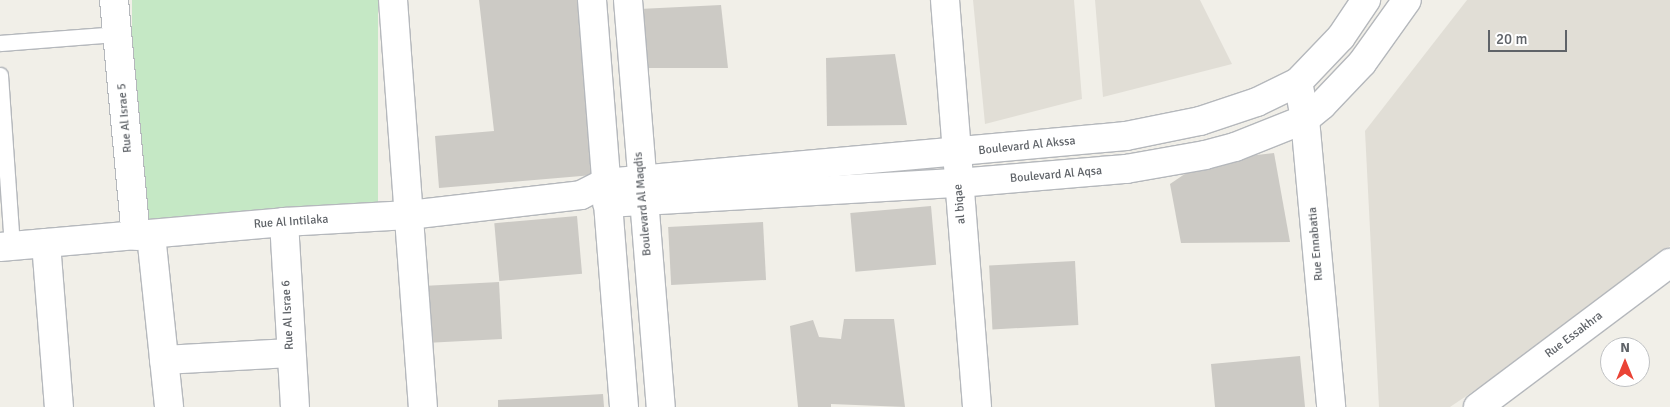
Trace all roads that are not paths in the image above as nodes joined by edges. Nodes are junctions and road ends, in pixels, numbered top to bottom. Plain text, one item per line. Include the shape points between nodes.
1 (114, 0) edge
2 (393, 0) edge
3 (592, 0) edge
4 (628, 0) edge
5 (944, 0) edge
6 (1366, 0) edge
7 (1407, 0) edge
8 (118, 34) junction
9 (0, 44) edge
10 (0, 74) edge
11 (1298, 82) junction
12 (1305, 119) junction
13 (956, 153) junction
14 (958, 183) junction
15 (642, 190) junction
16 (606, 193) junction
17 (409, 215) junction
18 (284, 222) junction
19 (143, 236) junction
20 (46, 243) junction
21 (6, 246) edge
22 (1670, 263) edge
23 (290, 353) junction
24 (164, 360) junction
25 (1488, 404) edge
26 (59, 407) edge
27 (168, 407) edge
28 (295, 407) edge
29 (423, 407) edge
30 (624, 407) edge
31 (661, 407) edge
32 (977, 407) edge
33 (1331, 407) edge

1 - 8 street, Rue Al Israe 5
2 - 17 street
3 - 16 street
4 - 15 street, Boulevard Al Maqdis
5 - 13 street, al biqae
6 - 11 street, Boulevard Al Akssa via 1341,37
7 - 12 street, Boulevard Al Aqsa via 1362,62
8 - 9 lane
8 - 19 street, Rue Al Israe 5
10 - 21 lane
11 - 12 street, Rue Ennabatia
11 - 13 street, Boulevard Al Akssa via 1228,113 1148,132
12 - 14 street, Boulevard Al Aqsa via 1235,147 1165,163
12 - 33 street, Rue Ennabatia
13 - 14 street, al biqae
13 - 15 street, Boulevard Al Akssa
14 - 15 street, Boulevard Al Aqsa
14 - 32 street, al biqae
15 - 16 street, Rue Al Intilaka
15 - 31 street, Boulevard Al Maqdis
16 - 17 street, Rue Al Intilaka
16 - 30 street
17 - 18 street, Rue Al Intilaka
17 - 29 street
18 - 19 street, Rue Al Intilaka
18 - 23 street, Rue Al Israe 6
19 - 20 street, Rue Al Intilaka
19 - 24 street, Rue Al Israe 5
20 - 21 street, Rue Al Intilaka
20 - 26 street
22 - 25 street, Rue Essakhra
23 - 24 street
23 - 28 street, Rue Al Israe 6
24 - 27 street, Rue Al Israe 5

